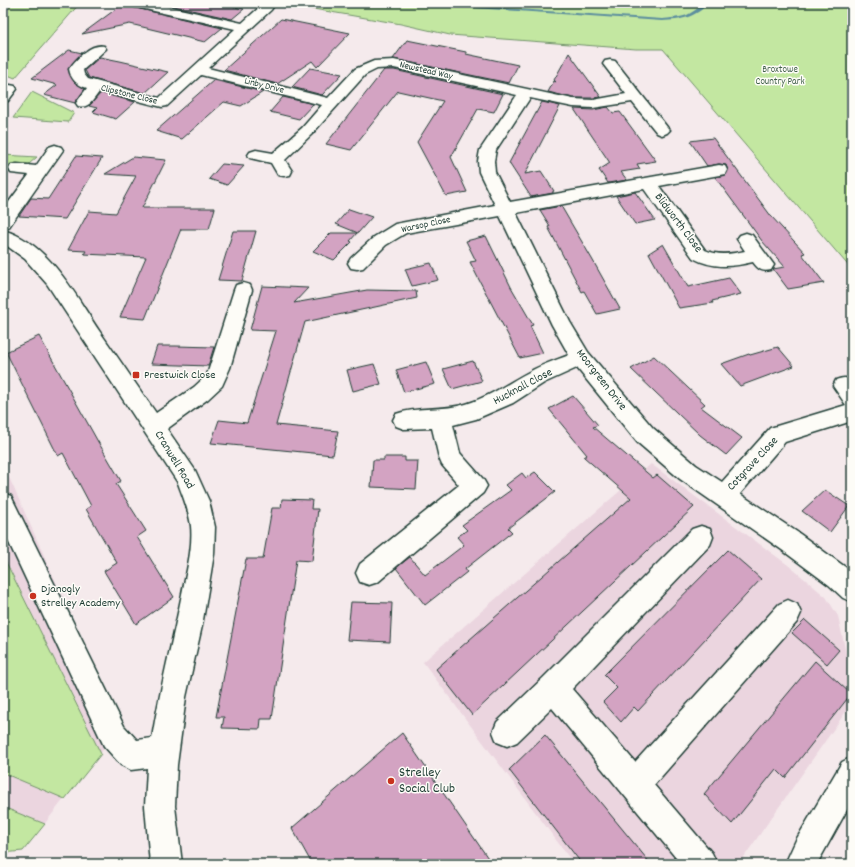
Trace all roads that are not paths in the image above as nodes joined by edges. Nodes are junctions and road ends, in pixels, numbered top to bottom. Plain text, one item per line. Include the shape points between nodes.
1 (136, 3) edge
2 (267, 7) dead end
3 (244, 27) junction
4 (99, 49) dead end
5 (610, 64) dead end
6 (198, 70) junction
7 (96, 86) junction
8 (526, 93) junction
9 (636, 97) junction
10 (83, 102) dead end
11 (330, 103) junction
12 (662, 130) dead end
13 (55, 150) dead end
14 (256, 155) dead end
15 (17, 169) dead end
16 (40, 170) junction
17 (720, 170) dead end
18 (649, 184) junction
19 (505, 209) junction
20 (3, 223) edge
21 (3, 236) edge
22 (746, 239) dead end
23 (357, 263) dead end
24 (234, 300) dead end
25 (581, 358) junction
26 (852, 412) edge
27 (441, 418) junction
28 (404, 420) dead end
29 (154, 426) junction
30 (724, 496) junction
31 (3, 504) edge
32 (701, 537) dead end
33 (369, 573) dead end
34 (852, 589) edge
35 (788, 613) dead end
36 (553, 688) junction
37 (507, 732) dead end
38 (164, 751) junction
39 (852, 772) edge
40 (635, 784) junction
41 (166, 864) edge
42 (701, 864) edge
43 (801, 864) edge

1 - 3 street
2 - 3 street
3 - 6 street
4 - 7 street, Clipstone Close via 76,69 83,82
5 - 9 street
6 - 7 street, Clipstone Close via 162,103
6 - 11 street, Linby Drive
7 - 10 street, Clipstone Close
8 - 9 street, Newstead Way via 567,96 593,104
8 - 11 street, Newstead Way via 386,63 360,72
8 - 19 street, Moorgreen Drive via 488,150 486,161 487,172
9 - 12 street
11 - 14 street, Newstead Way via 280,165
13 - 16 street
15 - 16 street
16 - 20 street
17 - 18 street, Blidworth Close
18 - 19 street, Blidworth Close
18 - 22 street, Blidworth Close via 685,237 699,254 707,259 761,261
19 - 23 street, Warsop Close via 401,228 380,241
19 - 25 street, Moorgreen Drive
21 - 29 street, Cranwell Road via 14,240 31,253 51,275
24 - 29 street via 220,368 215,380
25 - 27 street, Hucknall Close via 537,376 506,397 468,413
25 - 30 street, Moorgreen Drive via 645,435 688,472
26 - 30 street, Cotgrave Close via 778,435
27 - 28 street, Hucknall Close
27 - 33 street via 450,458 475,486
29 - 38 street, Cranwell Road via 187,477 197,501 203,527 202,554 189,626 172,697
30 - 34 street, Moorgreen Drive via 838,576
31 - 38 street via 114,736 132,755
32 - 36 street
35 - 40 street
36 - 37 street
36 - 40 street
38 - 41 street, Cranwell Road via 160,806
39 - 43 street
40 - 42 street

